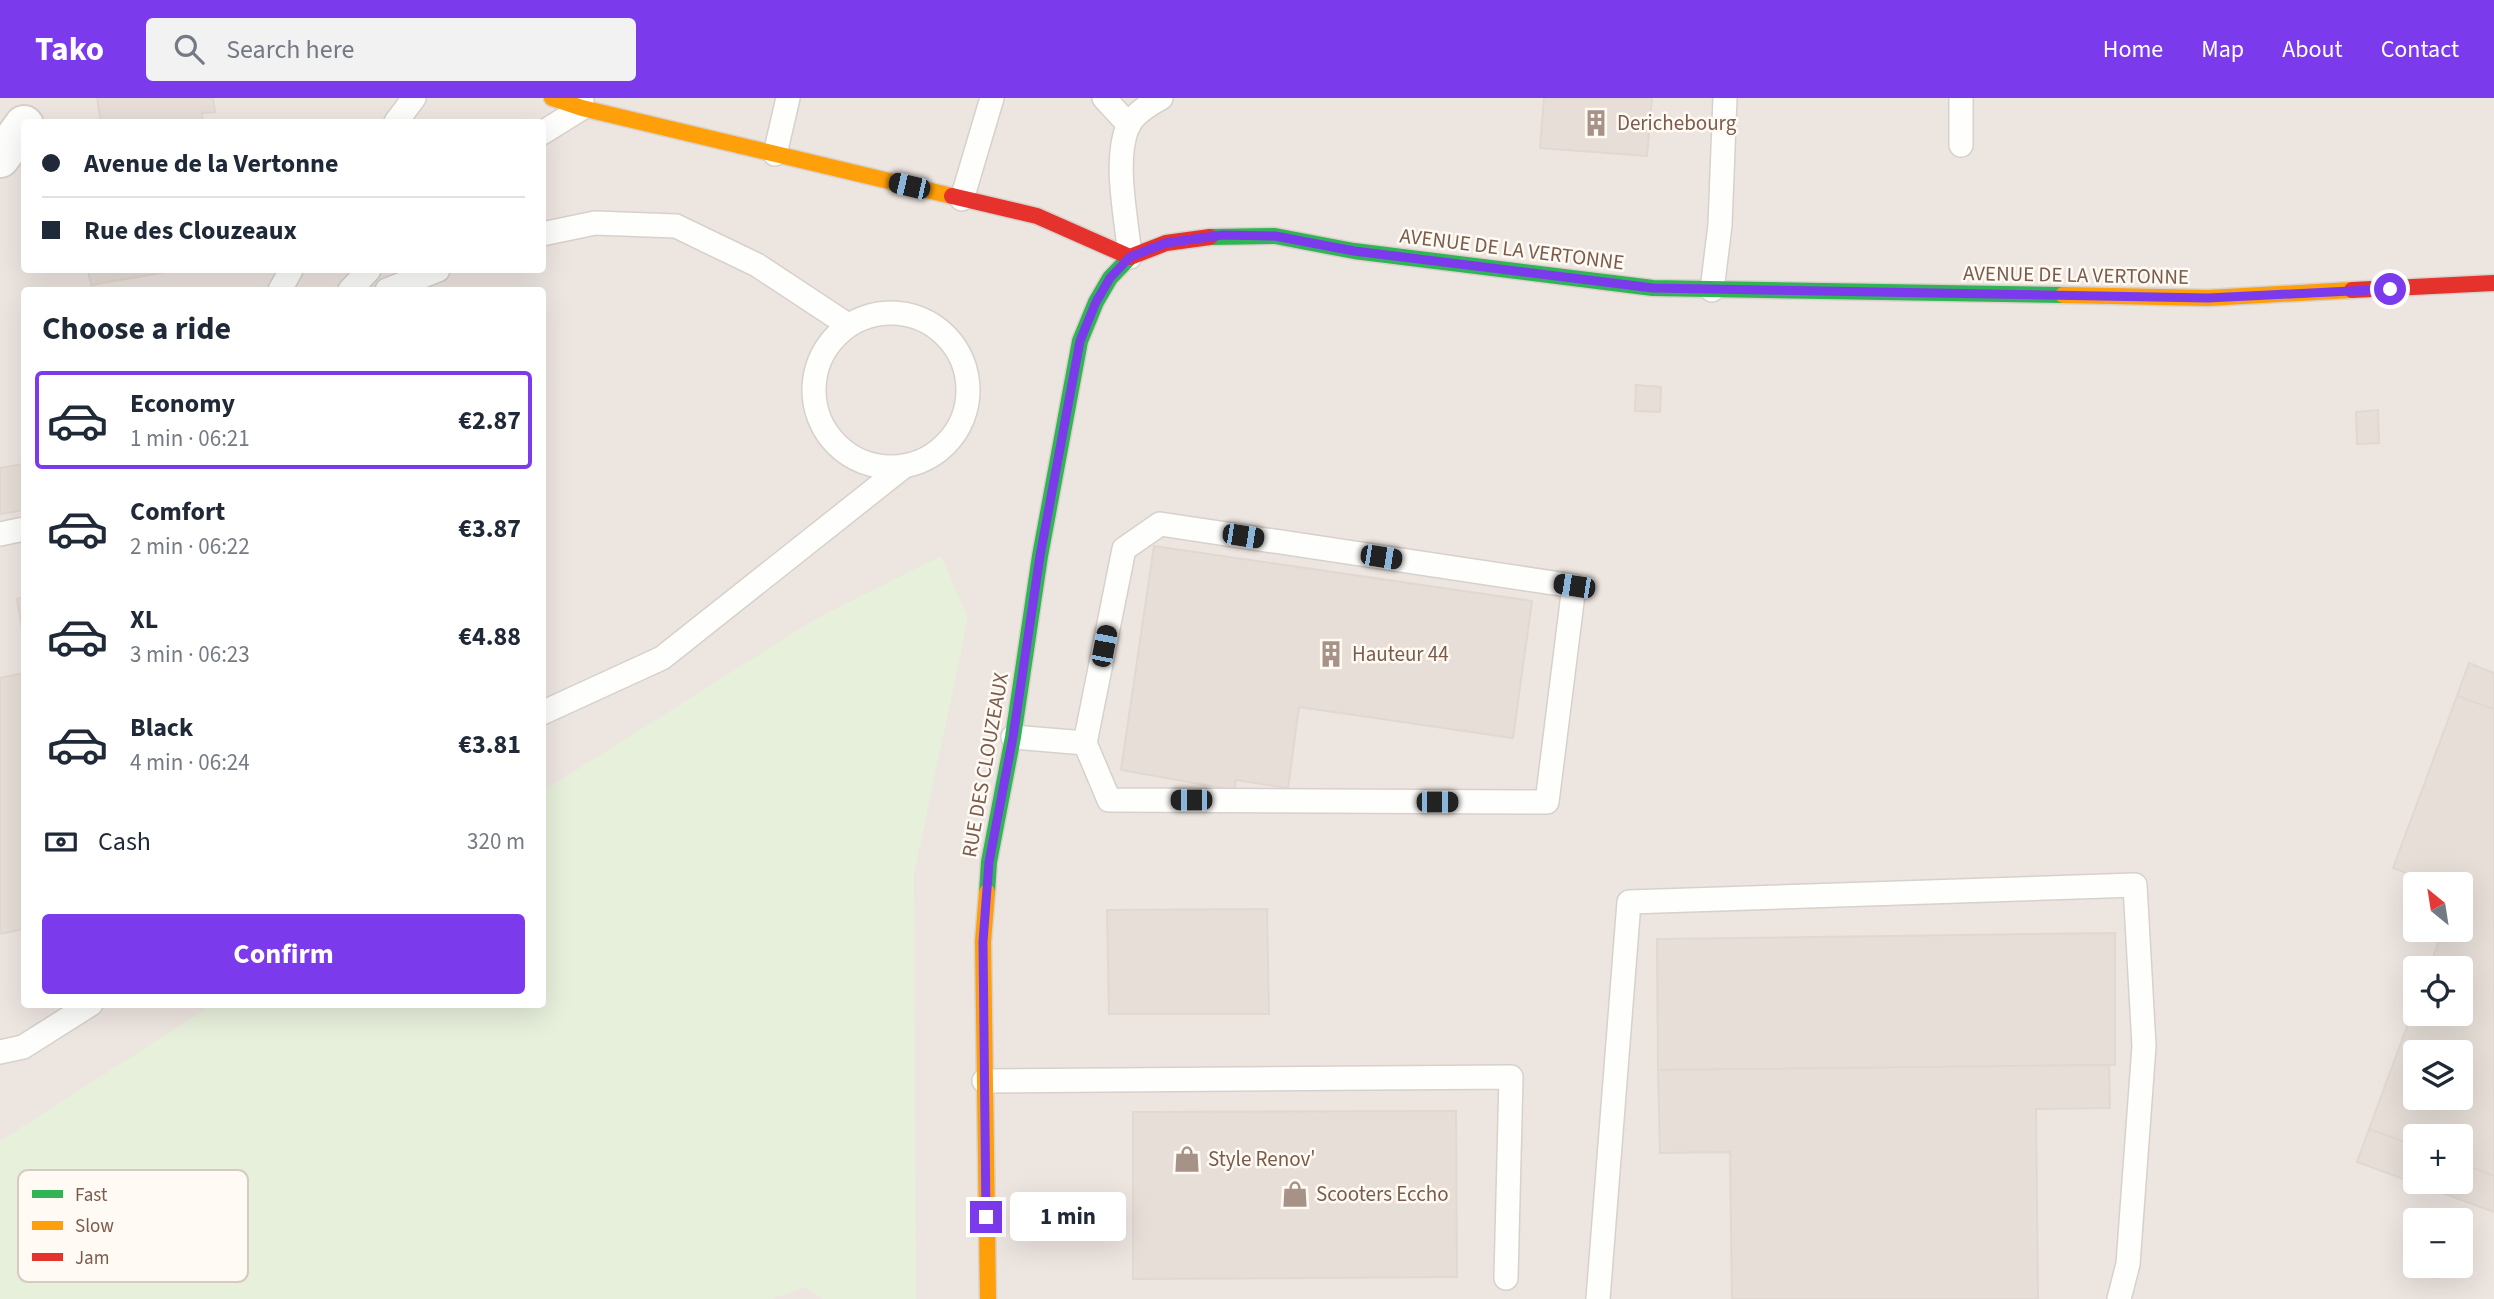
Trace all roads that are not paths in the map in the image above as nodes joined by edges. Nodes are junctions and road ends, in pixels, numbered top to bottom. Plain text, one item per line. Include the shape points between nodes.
1 (44, 98) edge
2 (414, 98) edge
3 (552, 98) edge
4 (788, 98) edge
5 (992, 98) edge
6 (1104, 98) edge
7 (1161, 98) edge
8 (1725, 98) edge
9 (1961, 98) edge
10 (582, 103) edge
11 (29, 119) edge
12 (398, 119) edge
13 (1129, 125) junction
14 (21, 129) edge
15 (546, 130) edge
16 (1962, 145) dead end
17 (775, 154) junction
18 (0, 158) edge
19 (962, 199) junction
20 (546, 233) edge
21 (1130, 257) junction
22 (366, 273) edge
23 (430, 273) edge
24 (2494, 283) edge
25 (353, 287) edge
26 (395, 287) edge
27 (1712, 290) junction
28 (848, 325) junction
29 (902, 467) junction
30 (21, 530) edge
31 (0, 534) edge
32 (546, 711) edge
33 (1013, 737) junction
34 (1084, 743) junction
35 (86, 1008) edge
36 (0, 1052) edge
37 (984, 1082) junction
38 (1506, 1278) dead end
39 (988, 1299) edge
40 (1598, 1299) edge
41 (2119, 1299) edge

1 - 11 street
2 - 12 lane
3 - 10 street
4 - 17 lane
5 - 19 lane
6 - 13 lane
7 - 13 lane
8 - 27 lane via 1720,225
9 - 16 lane
10 - 15 lane
10 - 17 street
13 - 21 lane via 1121,162
14 - 18 street
17 - 19 street
19 - 21 street via 1037,216
20 - 28 lane via 595,223 676,226 757,265
21 - 27 street, AVENUE DE LA VERTONNE via 1166,243 1223,235 1275,236 1354,251 1653,288
21 - 33 street, RUE DES CLOUZEAUX via 1110,278 1080,341 1040,556
22 - 25 lane
23 - 26 lane
24 - 27 street, AVENUE DE LA VERTONNE via 2208,298
28 - 29 lane via 824,350 813,384 818,418 838,447 868,464
28 - 29 lane via 880,313 915,315 945,332 964,361 970,396 959,429 936,454
29 - 32 lane via 662,658
30 - 31 lane
33 - 34 lane
33 - 37 street, RUE DES CLOUZEAUX via 989,862 983,942
34 - 34 lane via 1124,549 1160,524 1574,586 1547,802 1109,800
35 - 36 lane via 23,1047
37 - 38 lane via 1511,1077
37 - 39 street, RUE DES CLOUZEAUX
40 - 41 lane via 1629,902 2135,885 2144,1046 2128,1264

